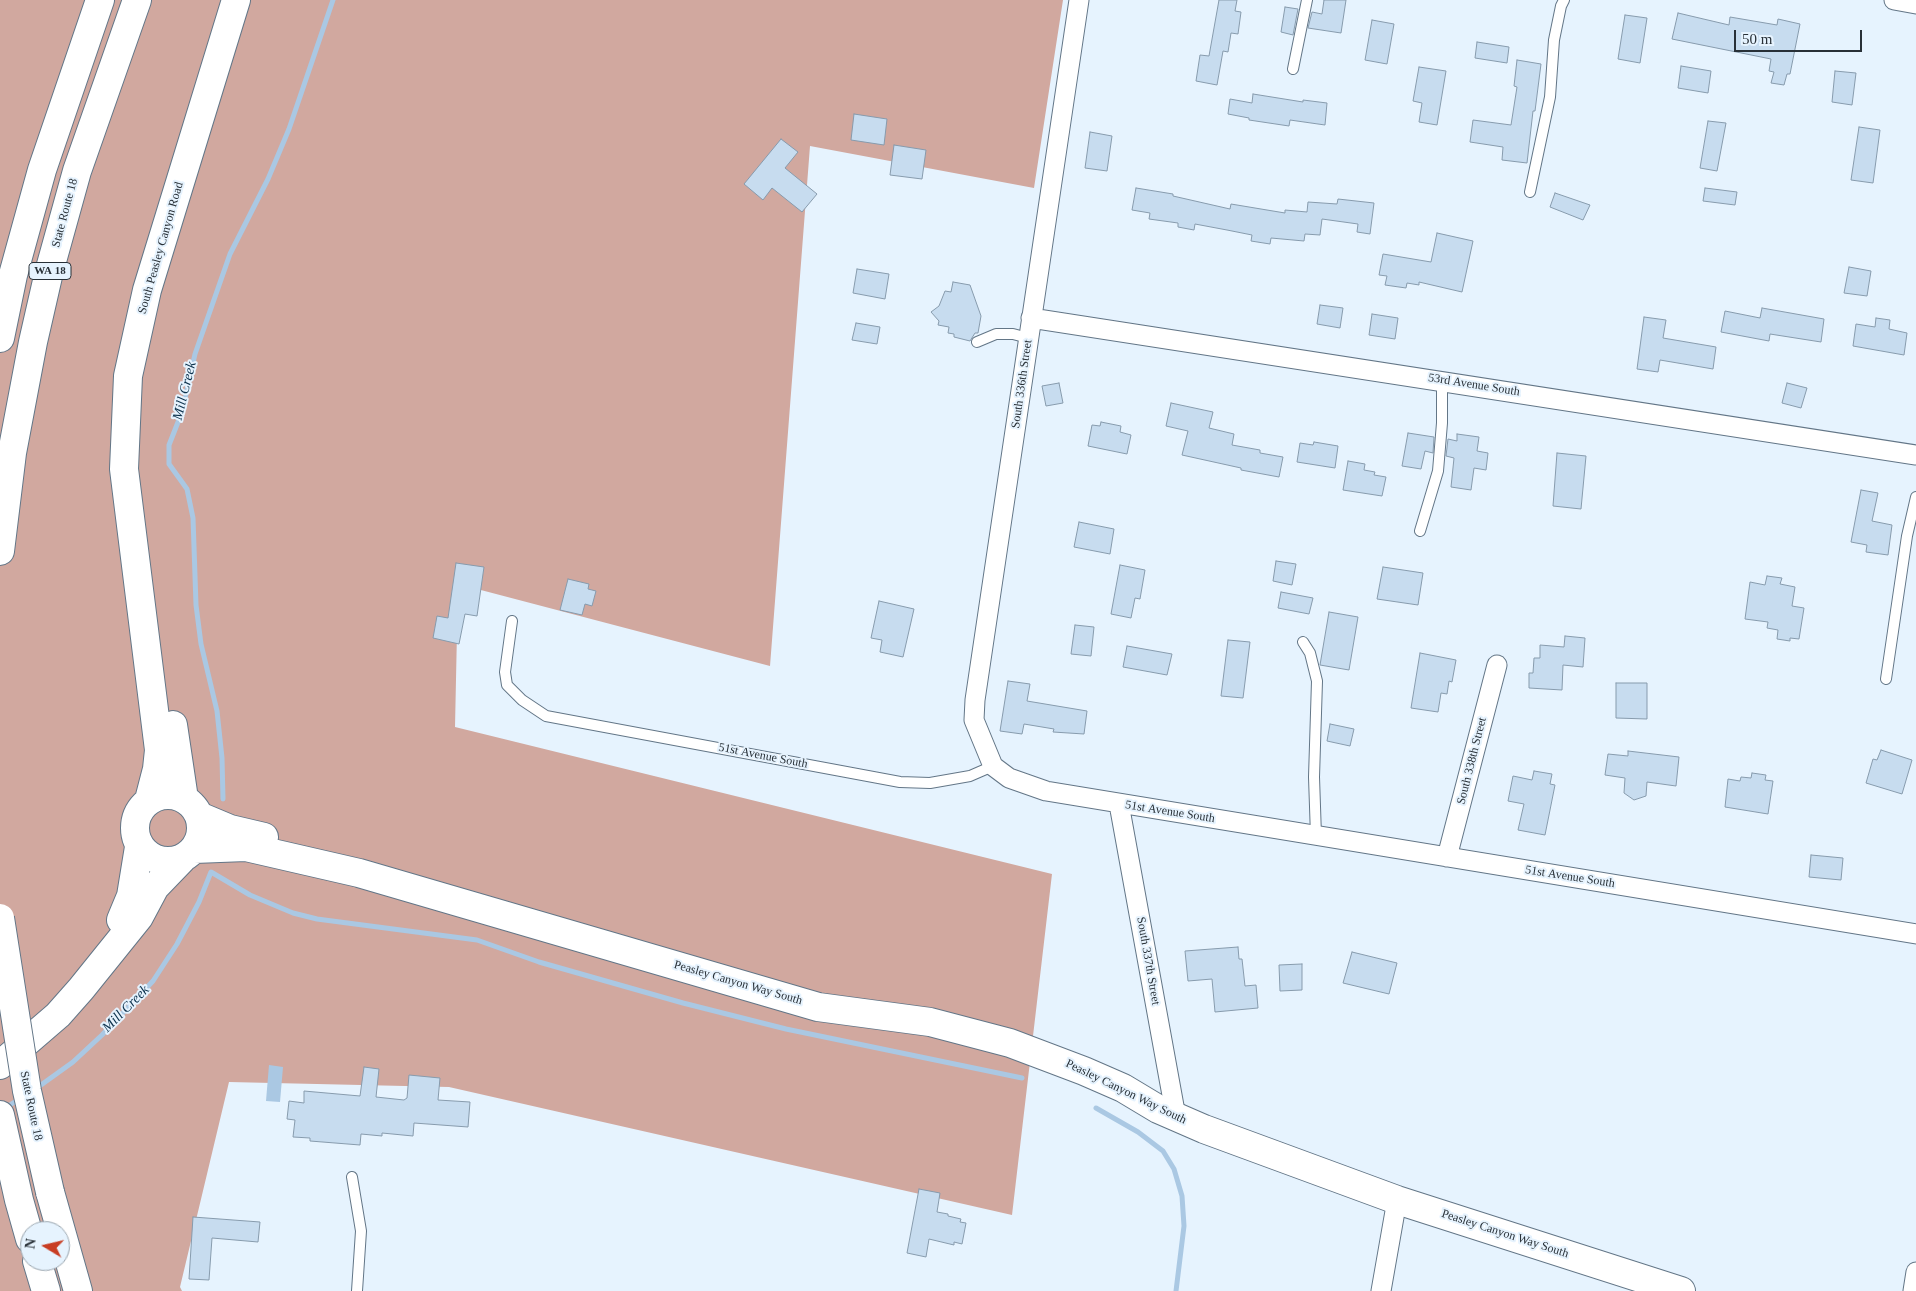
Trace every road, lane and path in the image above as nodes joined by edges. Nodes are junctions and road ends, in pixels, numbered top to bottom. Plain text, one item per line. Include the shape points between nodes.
1 (100, 0) edge
2 (137, 0) edge
3 (236, 0) edge
4 (1079, 0) edge
5 (1307, 0) edge
6 (1564, 0) edge
7 (1894, 0) edge
8 (1916, 4) edge
9 (1293, 69) dead end
10 (1530, 192) dead end
11 (1032, 318) junction
12 (0, 338) edge
13 (1028, 338) junction
14 (978, 342) dead end
15 (1442, 380) junction
16 (1916, 455) edge
17 (1916, 497) edge
18 (1420, 531) dead end
19 (0, 551) edge
20 (143, 621) junction
21 (512, 621) dead end
22 (1303, 642) dead end
23 (1497, 665) dead end
24 (1886, 679) dead end
25 (993, 766) junction
26 (149, 800) junction
27 (1119, 804) junction
28 (192, 808) junction
29 (1316, 836) junction
30 (139, 846) junction
31 (188, 854) junction
32 (1447, 857) junction
33 (359, 873) junction
34 (0, 918) edge
35 (1916, 934) edge
36 (58, 1014) junction
37 (0, 1065) edge
38 (0, 1115) edge
39 (1176, 1117) junction
40 (352, 1177) dead end
41 (1397, 1200) junction
42 (24, 1221) edge
43 (40, 1271) edge
44 (1916, 1272) edge
45 (46, 1291) edge
46 (78, 1291) edge
47 (357, 1291) edge
48 (1381, 1291) edge
49 (1681, 1291) edge
50 (1913, 1291) edge

1 - 12 main road, WA 18 via 42,170 13,275
2 - 19 main road, State Route 18 / WA 18 via 77,171 49,272 12,453
3 - 20 main road, South Peasley Canyon Road via 147,290 128,376 124,469
4 - 11 street, South 336th Street
5 - 9 lane
6 - 10 lane via 1554,40 1550,97
7 - 8 street
11 - 13 street, South 336th Street
11 - 15 street, 53rd Avenue South
13 - 14 lane via 996,334
13 - 25 street, South 336th Street via 975,700 974,720
15 - 16 street, 53rd Avenue South
15 - 18 lane via 1438,471
17 - 24 lane via 1895,608
20 - 26 main road, South Peasley Canyon Road via 159,750
20 - 28 main road, South Peasley Canyon Road via 164,687
21 - 25 lane, 51st Avenue South via 505,672 508,685 522,700 546,716 900,782 930,783 970,776
22 - 29 lane via 1310,653 1317,681
23 - 32 street, South 338th Street
25 - 27 street, 51st Avenue South via 1028,786
26 - 28 main road via 167,795
26 - 30 main road via 136,816 135,837
27 - 29 street, 51st Avenue South
27 - 39 street, South 337th Street
28 - 31 main road via 201,833
28 - 33 main road, Peasley Canyon Way South via 230,829 266,837
29 - 32 street, 51st Avenue South
30 - 31 main road via 158,861 170,862
30 - 36 main road via 135,881 124,914
31 - 33 main road, Peasley Canyon Way South via 246,848
31 - 36 main road via 156,887 124,938
32 - 35 street, 51st Avenue South
33 - 39 main road, Peasley Canyon Way South via 818,1007 930,1022 1010,1043 1060,1060
34 - 46 main road, State Route 18, bridge via 27,1091 50,1192
36 - 37 main road
38 - 42 main road
39 - 41 main road, Peasley Canyon Way South
40 - 47 lane via 360,1231
41 - 48 street
41 - 49 main road, Peasley Canyon Way South
43 - 45 main road
44 - 50 street

